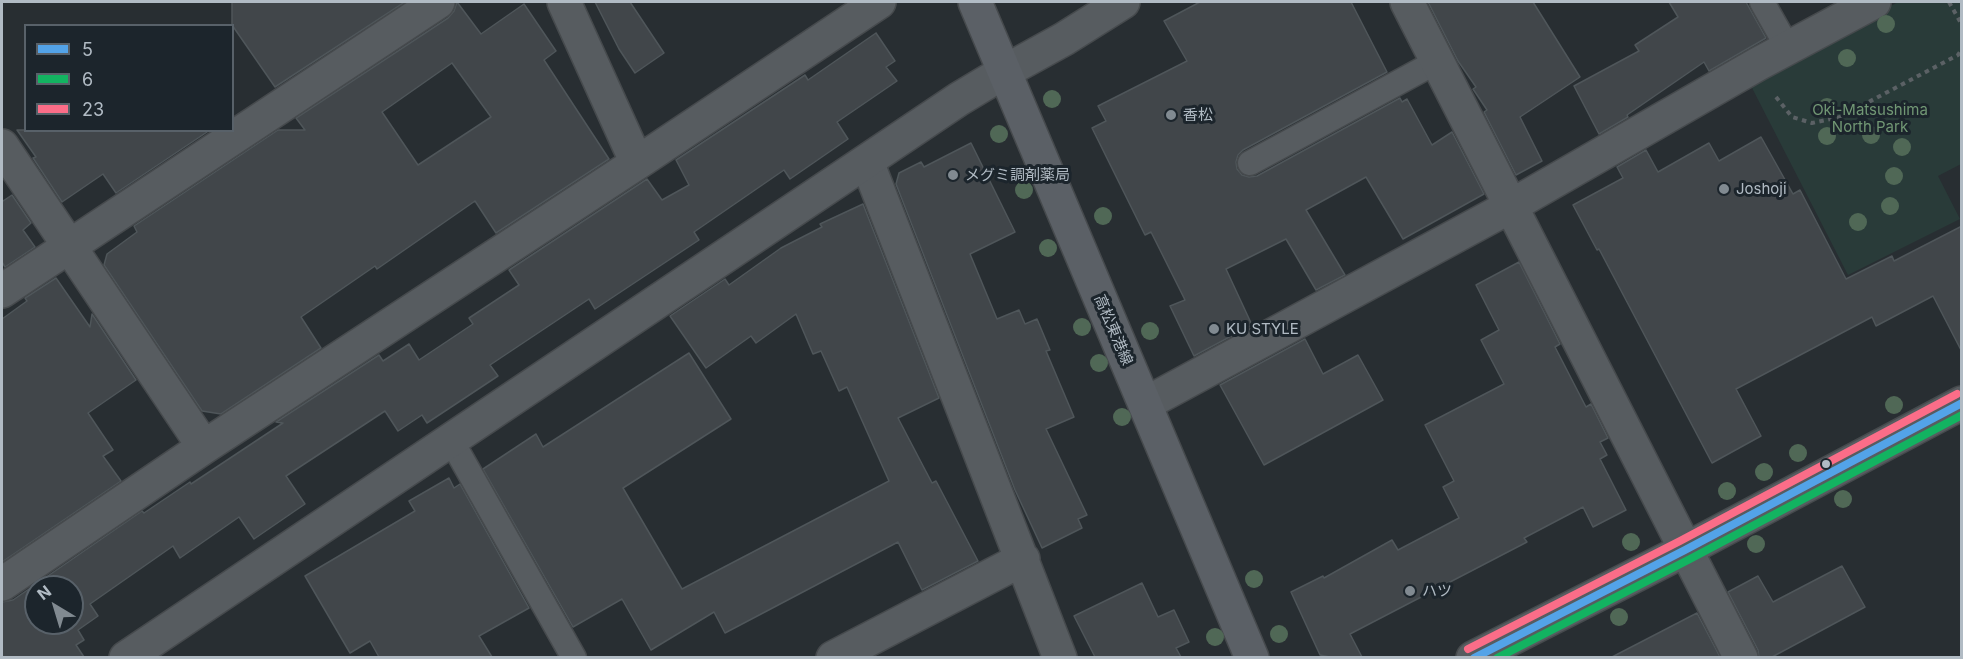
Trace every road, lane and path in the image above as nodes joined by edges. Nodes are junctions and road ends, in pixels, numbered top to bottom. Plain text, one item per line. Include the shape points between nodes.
1 (438, 2) edge
2 (564, 2) edge
3 (879, 2) edge
4 (975, 2) edge
5 (1123, 2) edge
6 (1407, 2) edge
7 (1762, 2) edge
8 (1874, 2) edge
9 (1949, 2) edge
10 (1962, 25) edge
11 (1788, 48) junction
12 (1962, 49) edge
13 (1436, 62) junction
14 (1758, 64) junction
15 (1004, 72) junction
16 (2, 146) edge
17 (867, 162) junction
18 (638, 163) junction
19 (1250, 163) dead end
20 (1511, 206) junction
21 (68, 247) junction
22 (2, 291) edge
23 (1962, 403) edge
24 (1145, 404) junction
25 (451, 440) junction
26 (204, 447) junction
27 (1685, 549) junction
28 (1023, 559) junction
29 (2, 584) edge
30 (130, 656) edge
31 (574, 657) edge
32 (833, 657) edge
33 (1060, 657) edge
34 (1252, 657) edge
35 (1473, 657) edge
36 (1741, 657) edge

1 - 21 street
2 - 18 street
3 - 18 street
4 - 15 main road, 高松東港線
5 - 15 street
6 - 13 street
7 - 11 lane
8 - 11 street
9 - 10 path
11 - 14 street
12 - 14 path via 1958,55 1840,117 1812,123 1792,117
13 - 19 lane
13 - 20 street
14 - 20 street
15 - 17 street
15 - 24 main road, 高松東港線
16 - 21 street
17 - 25 street
17 - 28 street
18 - 26 street
20 - 24 street
20 - 27 street
21 - 22 street
21 - 26 street
23 - 27 street
24 - 34 main road, 高松東港線
25 - 30 street
25 - 31 lane
26 - 29 street
27 - 35 street
27 - 36 street
28 - 32 street
28 - 33 street

